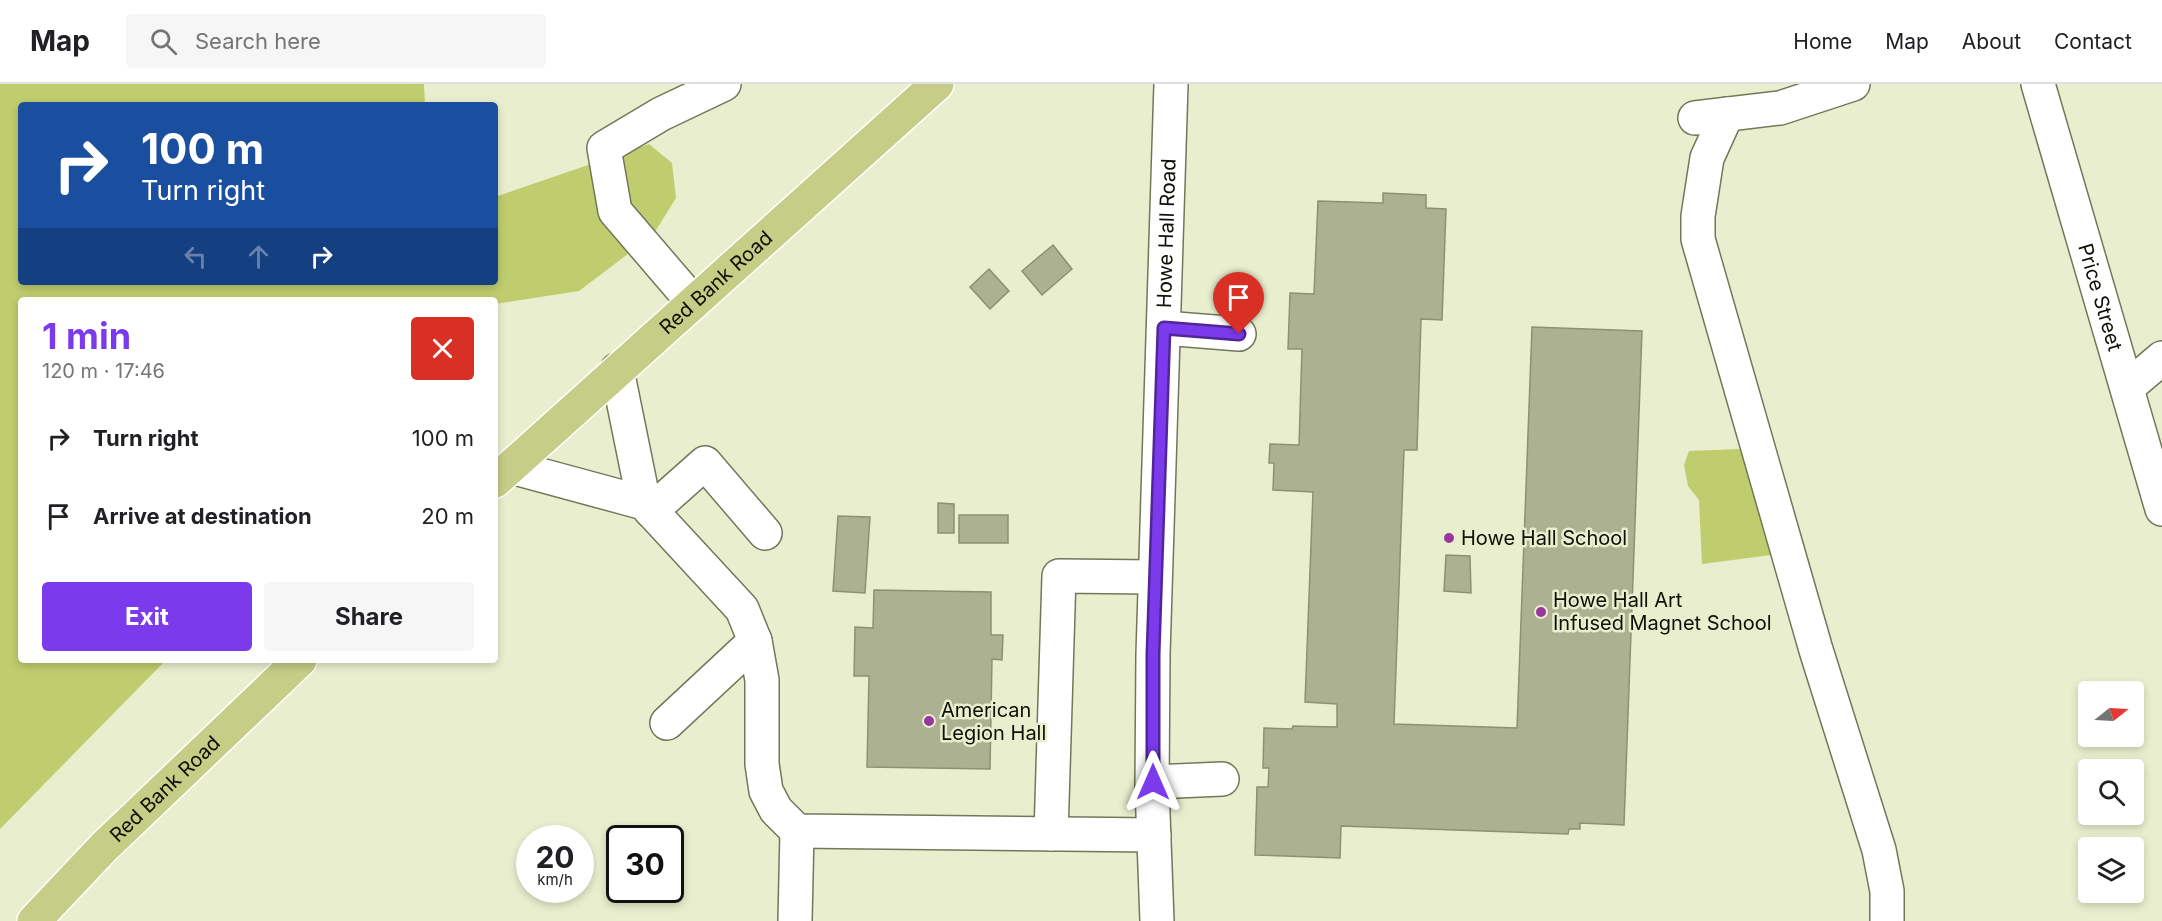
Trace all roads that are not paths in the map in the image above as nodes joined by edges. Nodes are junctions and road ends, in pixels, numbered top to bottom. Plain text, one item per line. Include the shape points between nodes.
1 (937, 84) edge
2 (1171, 84) edge
3 (1853, 84) edge
4 (2038, 84) edge
5 (710, 87) edge
6 (1727, 114) junction
7 (1695, 118) dead end
8 (693, 302) junction
9 (1164, 328) junction
10 (1239, 334) dead end
11 (2162, 358) edge
12 (617, 370) junction
13 (2128, 387) junction
14 (503, 474) edge
15 (647, 507) junction
16 (2162, 509) edge
17 (765, 533) dead end
18 (1155, 577) junction
19 (755, 641) junction
20 (297, 663) edge
21 (666, 723) dead end
22 (1222, 779) dead end
23 (1153, 782) junction
24 (797, 831) junction
25 (1051, 834) junction
26 (1154, 835) junction
27 (34, 921) edge
28 (795, 921) edge
29 (1157, 921) edge
30 (1887, 921) edge

1 - 8 main road, Red Bank Road
2 - 9 street, Howe Hall Road
3 - 6 street via 1780,108
4 - 13 street, Price Street
5 - 8 street via 604,148 615,211
6 - 7 street
6 - 30 street via 1707,158 1698,239 1816,650 1879,850 1887,891
8 - 12 main road, Red Bank Road
9 - 10 street
9 - 18 street, Howe Hall Road
11 - 13 street
12 - 14 main road, Red Bank Road
12 - 15 street
13 - 16 street, Price Street
14 - 15 street
15 - 17 street via 705,463
15 - 19 street via 742,609
18 - 23 street, Howe Hall Road
18 - 25 street via 1059,576
19 - 21 street
19 - 24 street via 762,680 762,765 766,791 776,810
20 - 27 main road, Red Bank Road via 104,847
22 - 23 street
23 - 26 street, Howe Hall Road
24 - 25 street
24 - 28 street
25 - 26 street
26 - 29 street, Howe Hall Road

